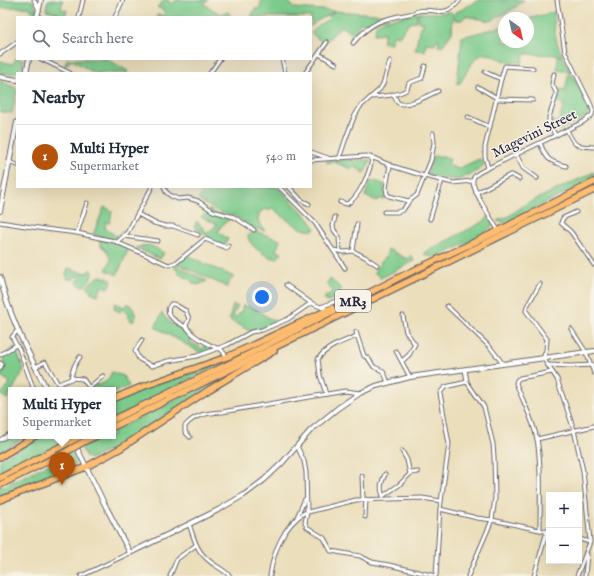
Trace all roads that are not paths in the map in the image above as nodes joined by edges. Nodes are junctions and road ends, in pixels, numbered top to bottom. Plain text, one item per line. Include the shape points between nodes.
1 (34, 0) edge
2 (41, 0) edge
3 (83, 0) edge
4 (123, 0) edge
5 (460, 0) edge
6 (557, 0) edge
7 (39, 10) junction
8 (39, 16) edge
9 (79, 16) edge
10 (115, 16) edge
11 (327, 42) dead end
12 (16, 43) edge
13 (353, 43) dead end
14 (0, 54) edge
15 (319, 54) junction
16 (29, 60) edge
17 (43, 60) edge
18 (219, 60) edge
19 (282, 60) edge
20 (390, 61) dead end
21 (336, 64) dead end
22 (425, 66) dead end
23 (533, 68) dead end
24 (26, 72) edge
25 (68, 72) edge
26 (211, 72) edge
27 (285, 72) edge
28 (306, 72) edge
29 (486, 72) dead end
30 (554, 74) dead end
31 (0, 77) edge
32 (501, 79) junction
33 (16, 80) edge
34 (478, 87) dead end
35 (438, 91) dead end
36 (393, 94) junction
37 (370, 97) junction
38 (497, 98) junction
39 (533, 100) dead end
40 (468, 117) dead end
41 (590, 118) junction
42 (594, 119) edge
43 (490, 127) junction
44 (16, 129) edge
45 (567, 130) junction
46 (434, 133) dead end
47 (554, 135) junction
48 (540, 143) junction
49 (594, 147) edge
50 (312, 152) edge
51 (516, 154) junction
52 (372, 158) junction
53 (329, 159) junction
54 (340, 159) junction
55 (312, 160) edge
56 (9, 162) junction
57 (16, 165) edge
58 (390, 165) junction
59 (566, 166) dead end
60 (488, 168) junction
61 (424, 176) junction
62 (537, 178) dead end
63 (519, 179) dead end
64 (442, 180) junction
65 (472, 181) junction
66 (594, 182) edge
67 (2, 188) edge
68 (151, 188) edge
69 (164, 188) edge
70 (280, 188) edge
71 (289, 188) edge
72 (291, 188) edge
73 (594, 190) edge
74 (476, 193) junction
75 (286, 194) junction
76 (409, 201) junction
77 (340, 202) dead end
78 (86, 203) dead end
79 (309, 204) dead end
80 (0, 211) edge
81 (384, 212) dead end
82 (576, 212) dead end
83 (138, 214) junction
84 (335, 217) dead end
85 (430, 218) dead end
86 (0, 222) edge
87 (357, 224) dead end
88 (254, 230) dead end
89 (498, 231) junction
90 (77, 233) junction
91 (198, 235) dead end
92 (124, 236) junction
93 (158, 241) dead end
94 (117, 242) junction
95 (228, 246) dead end
96 (333, 250) junction
97 (340, 251) junction
98 (353, 251) junction
99 (377, 265) dead end
100 (594, 265) edge
101 (345, 268) dead end
102 (0, 277) edge
103 (400, 278) junction
104 (540, 284) dead end
105 (286, 285) dead end
106 (348, 301) junction
107 (311, 303) junction
108 (446, 306) dead end
109 (321, 307) junction
110 (328, 310) junction
111 (348, 310) junction
112 (402, 316) dead end
113 (187, 328) junction
114 (571, 329) dead end
115 (18, 330) junction
116 (142, 340) dead end
117 (16, 345) junction
118 (219, 348) junction
119 (594, 350) edge
120 (396, 351) dead end
121 (586, 352) junction
122 (0, 355) edge
123 (80, 357) dead end
124 (227, 357) junction
125 (543, 358) junction
126 (402, 361) junction
127 (0, 362) edge
128 (503, 364) junction
129 (548, 365) junction
130 (592, 365) edge
131 (35, 367) junction
132 (0, 369) edge
133 (465, 369) junction
134 (552, 372) junction
135 (594, 373) edge
136 (103, 376) dead end
137 (410, 377) junction
138 (71, 378) junction
139 (467, 382) junction
140 (388, 383) junction
141 (33, 387) edge
142 (45, 387) edge
143 (360, 393) junction
144 (326, 394) junction
145 (116, 397) edge
146 (116, 419) edge
147 (116, 426) edge
148 (594, 426) edge
149 (574, 430) junction
150 (190, 437) dead end
151 (30, 439) edge
152 (72, 439) edge
153 (75, 439) edge
154 (89, 439) edge
155 (537, 439) junction
156 (297, 446) junction
157 (402, 451) dead end
158 (0, 457) edge
159 (86, 467) junction
160 (418, 472) dead end
161 (385, 474) dead end
162 (410, 474) junction
163 (362, 476) dead end
164 (0, 478) edge
165 (0, 485) edge
166 (306, 497) junction
167 (383, 498) junction
168 (365, 499) junction
169 (0, 500) edge
170 (441, 501) junction
171 (440, 509) junction
172 (307, 512) junction
173 (365, 517) dead end
174 (296, 519) junction
175 (492, 520) junction
176 (189, 524) junction
177 (540, 529) junction
178 (546, 531) edge
179 (546, 538) edge
180 (582, 540) edge
181 (590, 542) junction
182 (196, 546) junction
183 (588, 550) junction
184 (130, 553) junction
185 (470, 575) edge
186 (81, 576) edge
187 (170, 576) edge
188 (230, 576) edge
189 (270, 576) edge
190 (436, 576) edge
191 (534, 576) edge
192 (578, 576) edge
193 (585, 576) edge

1 - 7 street
2 - 7 street
3 - 9 street
4 - 10 street
5 - 13 street via 450,10 417,11 380,21 364,30
6 - 41 street, Magevini Street via 565,52 591,105 593,111
7 - 8 street
11 - 15 street
12 - 14 street
15 - 21 street
15 - 28 street
16 - 24 street
17 - 25 street
18 - 26 street
19 - 27 street
20 - 37 street via 383,84
22 - 36 street via 422,78 409,83 405,91
23 - 32 street via 505,66
29 - 32 street
30 - 47 street via 552,84 556,96 549,122
31 - 33 street
32 - 38 street
34 - 38 street
35 - 36 street via 403,105 398,103
36 - 37 street
37 - 54 street via 354,117
38 - 39 street
38 - 43 street
40 - 43 street
41 - 42 street
41 - 45 street, Magevini Street
43 - 60 street via 485,147
44 - 56 street
45 - 47 street, Magevini Street
45 - 49 street via 578,146
46 - 61 street via 431,160
47 - 48 street, Magevini Street
48 - 51 street, Magevini Street
48 - 59 street via 551,162
50 - 53 street
51 - 60 street, Magevini Street
51 - 62 street via 523,168
52 - 54 street via 366,156
52 - 58 street
52 - 77 street via 368,174 353,200 347,204
53 - 54 street
53 - 55 street
56 - 57 street
56 - 67 street
58 - 61 street
58 - 76 street via 386,194
60 - 65 street, Magevini Street via 477,174
61 - 64 street
61 - 76 street via 416,195
63 - 74 street via 510,175
64 - 65 street via 453,183
64 - 85 street
65 - 74 street
66 - 89 highway, MR3
67 - 80 street
68 - 83 street
69 - 88 street via 171,196 198,201 213,212 234,217
70 - 75 street
71 - 75 street
72 - 79 street via 301,200
73 - 111 highway, MR3
74 - 89 street
75 - 96 street via 315,223
76 - 81 street via 403,210
78 - 90 street
82 - 100 street via 562,218 561,223 571,232
83 - 91 street via 154,223 173,226
83 - 92 street
84 - 97 street via 333,226 339,237
86 - 90 street
87 - 98 street
89 - 103 highway, MR3
90 - 94 street
92 - 93 street
92 - 94 street
94 - 95 street via 169,265 177,262 205,239 227,248
96 - 97 street
96 - 101 street
97 - 98 street
98 - 99 street
102 - 115 street
103 - 106 highway
103 - 146 highway, MR3
104 - 125 street via 526,311 547,339
105 - 107 street
106 - 109 street via 336,301
106 - 110 highway
107 - 109 street
107 - 118 street via 288,319 251,332
108 - 128 street via 490,347
109 - 110 street
110 - 124 highway
111 - 147 highway, MR3
111 - 159 highway via 210,389 121,448
112 - 126 street via 406,332 415,344
113 - 113 street via 189,319 186,311 171,304 168,310 172,318
113 - 118 street via 201,340
114 - 121 street
115 - 117 street via 12,337
115 - 131 street
116 - 118 street via 135,351 136,354 139,359 152,366 198,356
117 - 122 street
117 - 141 street
118 - 124 street
119 - 121 street
120 - 126 street
121 - 125 street
121 - 130 street
123 - 138 street via 75,362
124 - 145 highway
125 - 128 street
125 - 129 street
126 - 137 street
127 - 132 street
128 - 133 street
129 - 130 street
129 - 134 street
130 - 135 street
131 - 138 street via 45,362 58,384
131 - 142 street
133 - 137 street
133 - 139 street
134 - 149 street
134 - 155 street via 520,378 516,382
136 - 138 street via 90,387 82,379
137 - 140 street
139 - 170 street via 445,387 440,393 449,444
139 - 175 street via 484,407 493,444
140 - 143 street
140 - 144 street via 383,370 375,368 364,356 357,334 318,358
143 - 144 street via 345,391
143 - 156 street via 324,418
144 - 150 street via 203,413 185,426 185,432
148 - 149 street
149 - 155 street
149 - 181 street via 583,471
151 - 158 highway
152 - 159 street
153 - 164 highway, bridge
154 - 165 highway, bridge
155 - 177 street via 541,490
156 - 166 street via 304,460
156 - 176 street via 264,480 244,495
157 - 162 street
159 - 169 highway
159 - 184 street
160 - 162 street
161 - 167 street via 380,485
162 - 167 street
163 - 168 street
166 - 172 street
166 - 174 street
167 - 168 street
167 - 170 street via 422,498
168 - 172 street
168 - 173 street
170 - 171 street
171 - 175 street
171 - 190 street
172 - 174 street
172 - 190 street via 306,526 324,538 333,552 360,556 372,562
174 - 189 street via 286,530 272,561
175 - 177 street
175 - 185 street
176 - 182 street
176 - 184 street
177 - 178 street
179 - 191 street
180 - 181 street
181 - 183 street
182 - 187 street via 178,559
182 - 188 street via 205,558
183 - 192 street
183 - 193 street
184 - 186 street

